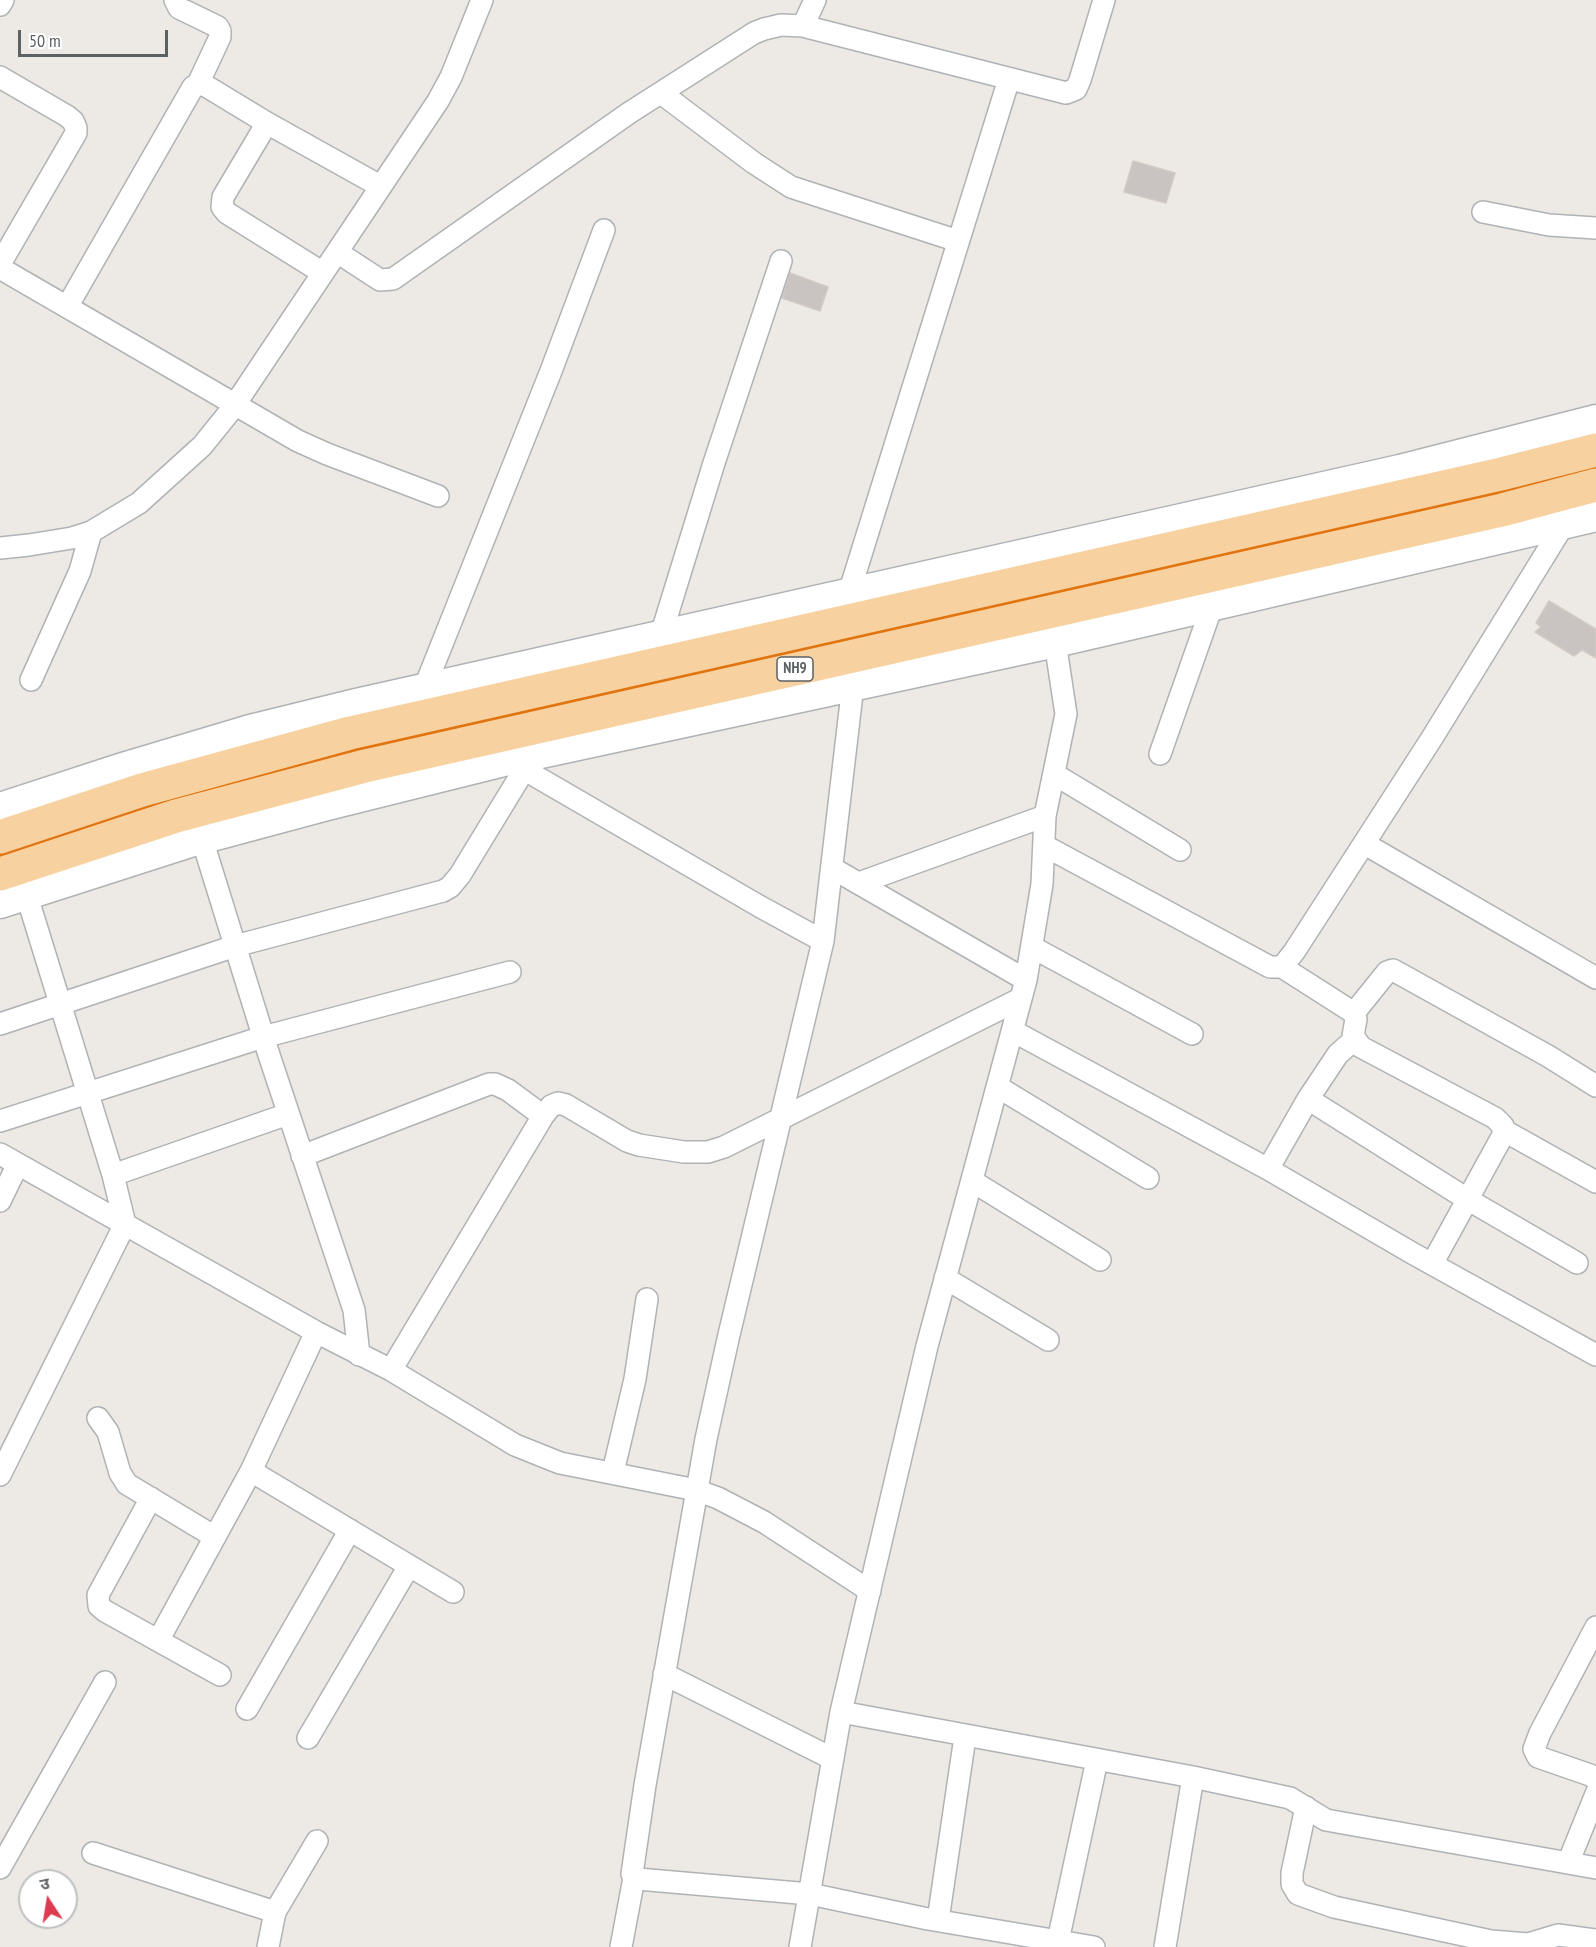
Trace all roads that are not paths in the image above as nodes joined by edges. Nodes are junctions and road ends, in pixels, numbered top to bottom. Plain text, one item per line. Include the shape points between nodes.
1 (3, 0) edge
2 (174, 0) edge
3 (482, 0) edge
4 (815, 0) edge
5 (1104, 0) edge
6 (0, 5) edge
7 (803, 26) junction
8 (0, 76) edge
9 (1009, 79) junction
10 (198, 84) junction
11 (661, 93) junction
12 (267, 123) junction
13 (380, 186) junction
14 (1484, 212) dead end
15 (1596, 228) edge
16 (604, 230) dead end
17 (958, 241) junction
18 (337, 252) junction
19 (781, 261) dead end
20 (0, 266) edge
21 (323, 273) junction
22 (67, 307) junction
23 (236, 404) junction
24 (1596, 420) edge
25 (1596, 450) edge
26 (1596, 485) edge
27 (438, 496) dead end
28 (1596, 516) edge
29 (1564, 524) junction
30 (91, 532) junction
31 (0, 548) edge
32 (849, 593) junction
33 (1212, 606) junction
34 (661, 635) junction
35 (1055, 642) junction
36 (30, 680) dead end
37 (853, 685) junction
38 (424, 689) junction
39 (1160, 754) dead end
40 (516, 765) junction
41 (1054, 774) junction
42 (0, 808) edge
43 (1045, 816) junction
44 (0, 837) edge
45 (202, 839) junction
46 (1365, 844) junction
47 (1045, 846) junction
48 (1180, 850) dead end
49 (832, 868) junction
50 (0, 874) edge
51 (859, 883) junction
52 (13, 898) edge
53 (823, 940) junction
54 (235, 946) junction
55 (1032, 946) junction
56 (1282, 967) junction
57 (510, 972) dead end
58 (1596, 978) edge
59 (1023, 989) junction
60 (60, 1003) junction
61 (1354, 1013) junction
62 (0, 1024) edge
63 (1013, 1031) junction
64 (1192, 1034) dead end
65 (263, 1037) junction
66 (1354, 1040) junction
67 (1596, 1086) edge
68 (998, 1087) junction
69 (88, 1092) junction
70 (1308, 1098) junction
71 (288, 1114) junction
72 (543, 1116) junction
73 (781, 1119) junction
74 (0, 1121) edge
75 (1503, 1130) junction
76 (302, 1156) junction
77 (9, 1159) edge
78 (1268, 1169) junction
79 (113, 1175) junction
80 (1148, 1178) dead end
81 (972, 1181) junction
82 (1596, 1182) edge
83 (1467, 1199) junction
84 (0, 1201) edge
85 (125, 1224) junction
86 (1100, 1260) dead end
87 (1577, 1263) dead end
88 (1432, 1264) junction
89 (945, 1278) junction
90 (647, 1299) dead end
91 (316, 1332) junction
92 (1048, 1340) dead end
93 (359, 1355) junction
94 (1596, 1355) edge
95 (391, 1370) junction
96 (98, 1418) dead end
97 (251, 1471) junction
98 (613, 1472) junction
99 (0, 1475) edge
100 (696, 1490) junction
101 (151, 1498) junction
102 (350, 1530) junction
103 (215, 1537) junction
104 (410, 1566) junction
105 (870, 1591) junction
106 (453, 1592) dead end
107 (1596, 1627) edge
108 (159, 1639) junction
109 (664, 1674) junction
110 (220, 1675) dead end
111 (105, 1682) dead end
112 (247, 1709) dead end
113 (841, 1712) junction
114 (965, 1737) junction
115 (308, 1738) dead end
116 (833, 1758) junction
117 (1097, 1760) junction
118 (1193, 1777) junction
119 (1596, 1779) edge
120 (1596, 1794) edge
121 (1306, 1808) junction
122 (317, 1841) dead end
123 (93, 1853) dead end
124 (1568, 1863) junction
125 (1596, 1868) edge
126 (0, 1869) edge
127 (634, 1878) junction
128 (810, 1893) junction
129 (274, 1912) junction
130 (938, 1920) junction
131 (1596, 1940) edge
132 (1058, 1941) junction
133 (268, 1947) edge
134 (621, 1947) edge
135 (800, 1947) edge
136 (1094, 1947) edge
137 (1165, 1947) edge

1 - 6 street
2 - 10 street via 178,9 220,31
3 - 13 street via 451,77
4 - 7 street
5 - 9 street via 1076,89 1066,93
7 - 9 street
7 - 11 street via 782,25 754,33
8 - 20 street via 67,116 76,128
9 - 17 street
10 - 12 street
10 - 22 street
11 - 17 street via 791,187
11 - 18 street via 393,279 380,280
12 - 13 street
12 - 21 street via 223,197 222,207
13 - 18 street
14 - 15 street via 1549,225
16 - 38 street
17 - 32 street
18 - 21 street
19 - 34 street
20 - 22 street
21 - 23 street
22 - 23 street
23 - 27 street via 298,441
23 - 30 street via 202,446 164,482 139,503
24 - 32 main road via 1388,472
25 - 44 highway, NH9 via 350,733 142,790
26 - 50 highway, NH9 via 366,766 176,816
28 - 29 main road
29 - 33 main road
29 - 46 street
30 - 31 street
30 - 36 street via 80,571
32 - 34 main road
33 - 35 main road
33 - 39 street
34 - 38 main road
35 - 37 main road
35 - 41 street via 1066,714
37 - 40 main road
37 - 49 street
38 - 42 main road via 250,730
40 - 45 main road via 327,805
40 - 53 street
40 - 54 street via 460,875 450,887 429,896
41 - 43 street
41 - 48 street
43 - 47 street
43 - 51 street
45 - 52 main road
45 - 54 street
46 - 56 street
46 - 58 street
47 - 55 street
47 - 56 street via 1270,967
49 - 51 street
49 - 53 street
51 - 59 street
52 - 60 street
53 - 73 street
54 - 60 street
54 - 65 street
55 - 59 street
55 - 64 street
56 - 61 street
57 - 65 street
59 - 63 street
59 - 73 street
60 - 62 street
60 - 69 street
61 - 66 street
61 - 67 street via 1393,970
63 - 68 street
63 - 78 street
65 - 69 street
65 - 71 street
66 - 70 street via 1338,1054
66 - 75 street via 1495,1119
68 - 80 street
68 - 81 street
69 - 74 street
69 - 79 street
70 - 78 street
70 - 83 street
71 - 76 street
71 - 79 street
72 - 73 street via 551,1106 566,1105 627,1141 697,1153 724,1147
72 - 76 street via 508,1090 489,1084
72 - 95 street
73 - 100 street
75 - 82 street
75 - 83 street
76 - 93 street via 354,1310
77 - 84 street
77 - 85 street
78 - 88 street
79 - 85 street
81 - 86 street
81 - 89 street
83 - 87 street
83 - 88 street
85 - 91 street
85 - 99 street
88 - 94 street
89 - 92 street
89 - 105 street
90 - 98 street via 635,1379
91 - 93 street
91 - 97 street
93 - 95 street
95 - 98 street via 529,1452 568,1465
96 - 101 street via 108,1432 123,1479
97 - 102 street
97 - 103 street
98 - 100 street
100 - 105 street via 764,1522
100 - 109 street
101 - 103 street
101 - 108 street via 98,1601 105,1611
102 - 104 street
102 - 112 street
103 - 108 street
104 - 106 street
104 - 115 street
105 - 113 street
107 - 119 street via 1534,1749 1539,1757
108 - 110 street
109 - 116 street
109 - 127 street
111 - 126 street
113 - 114 street
113 - 116 street
114 - 117 street
114 - 130 street
116 - 128 street
117 - 118 street
117 - 132 street
118 - 121 street via 1290,1798
118 - 137 street
120 - 124 street
121 - 124 street via 1326,1820
121 - 131 street via 1292,1873 1292,1884 1298,1894 1334,1907 1491,1941 1528,1944 1558,1935
122 - 129 street
123 - 129 street
124 - 125 street
127 - 128 street
127 - 134 street
128 - 130 street
128 - 135 street
129 - 133 street
130 - 132 street
132 - 136 street

